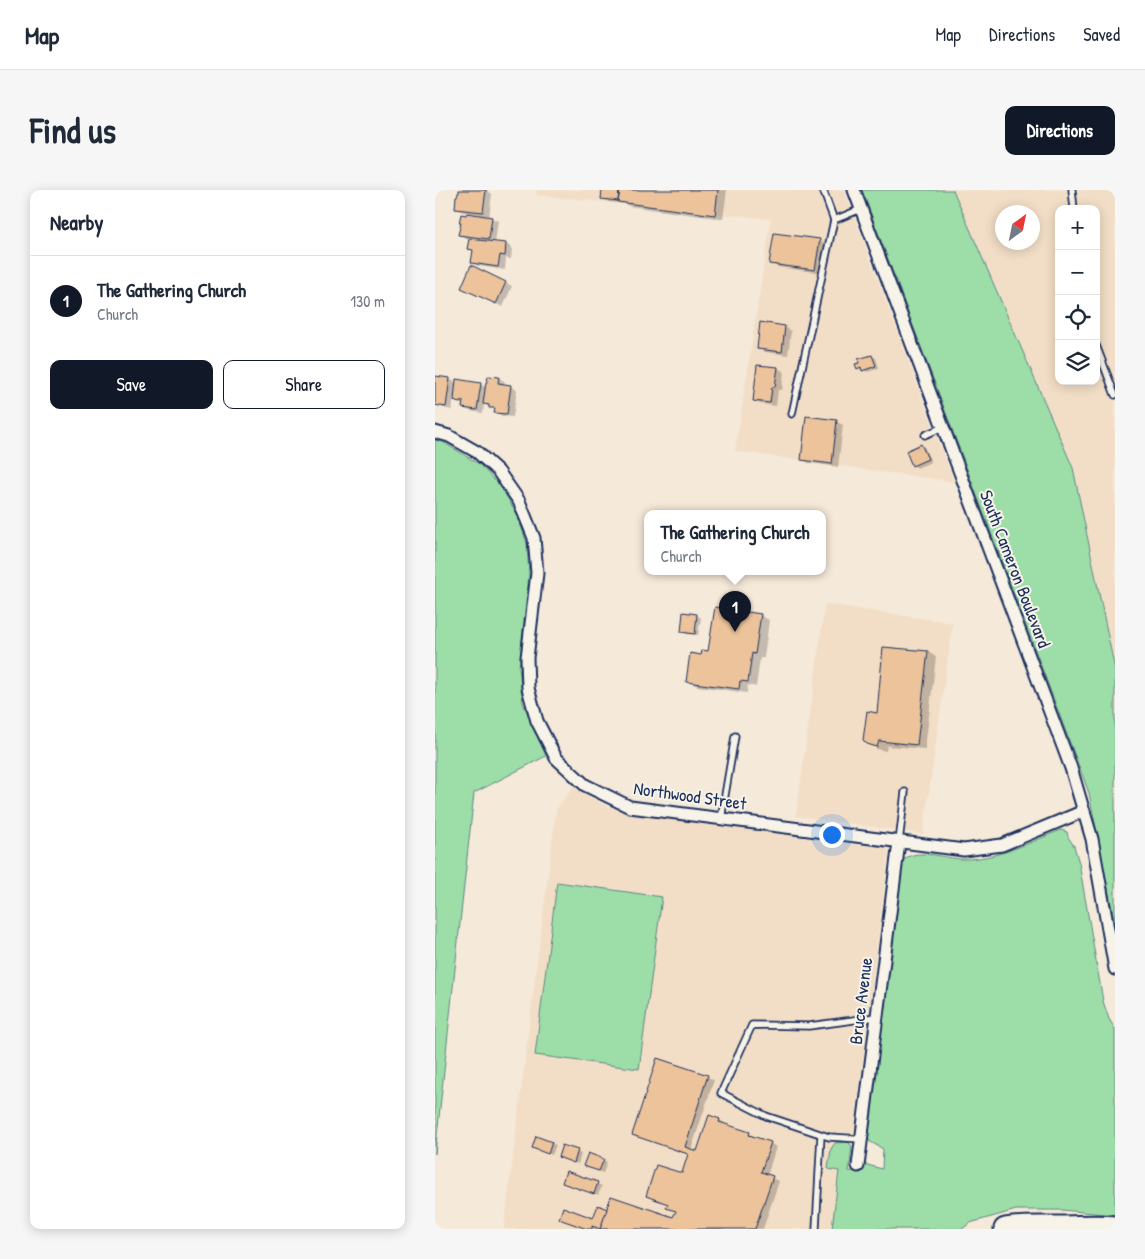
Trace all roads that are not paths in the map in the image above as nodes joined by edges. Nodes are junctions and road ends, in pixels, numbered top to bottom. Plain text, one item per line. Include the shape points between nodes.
1 (823, 190) edge
2 (854, 190) edge
3 (1073, 190) edge
4 (1074, 205) edge
5 (861, 209) junction
6 (834, 220) junction
7 (1100, 356) edge
8 (1115, 395) edge
9 (791, 414) dead end
10 (943, 427) junction
11 (435, 432) edge
12 (925, 435) dead end
13 (735, 736) dead end
14 (905, 792) dead end
15 (1084, 811) junction
16 (721, 819) junction
17 (899, 842) junction
18 (1115, 969) edge
19 (876, 1017) junction
20 (821, 1135) junction
21 (861, 1140) junction
22 (857, 1166) dead end
23 (1112, 1226) edge
24 (816, 1229) edge
25 (1005, 1229) edge

1 - 6 lane
2 - 5 street, South Cameron Boulevard
3 - 4 lane
5 - 6 lane
5 - 10 street, South Cameron Boulevard
6 - 9 lane
7 - 8 lane
10 - 12 lane
10 - 15 street, South Cameron Boulevard via 1068,759
11 - 16 street, Northwood Street via 477,452 498,472 519,501 534,538 537,573 527,658 528,688 537,721 556,758 585,786 630,807
13 - 16 lane
14 - 17 lane
15 - 17 street, Northwood Street via 1002,845 964,850
15 - 18 street, South Cameron Boulevard
16 - 17 street, Northwood Street
17 - 19 street, Bruce Avenue
19 - 20 lane via 809,1026 752,1025 721,1093 766,1116
19 - 21 street, Bruce Avenue
20 - 21 lane
20 - 24 lane
21 - 22 street, Bruce Avenue
23 - 25 highway

